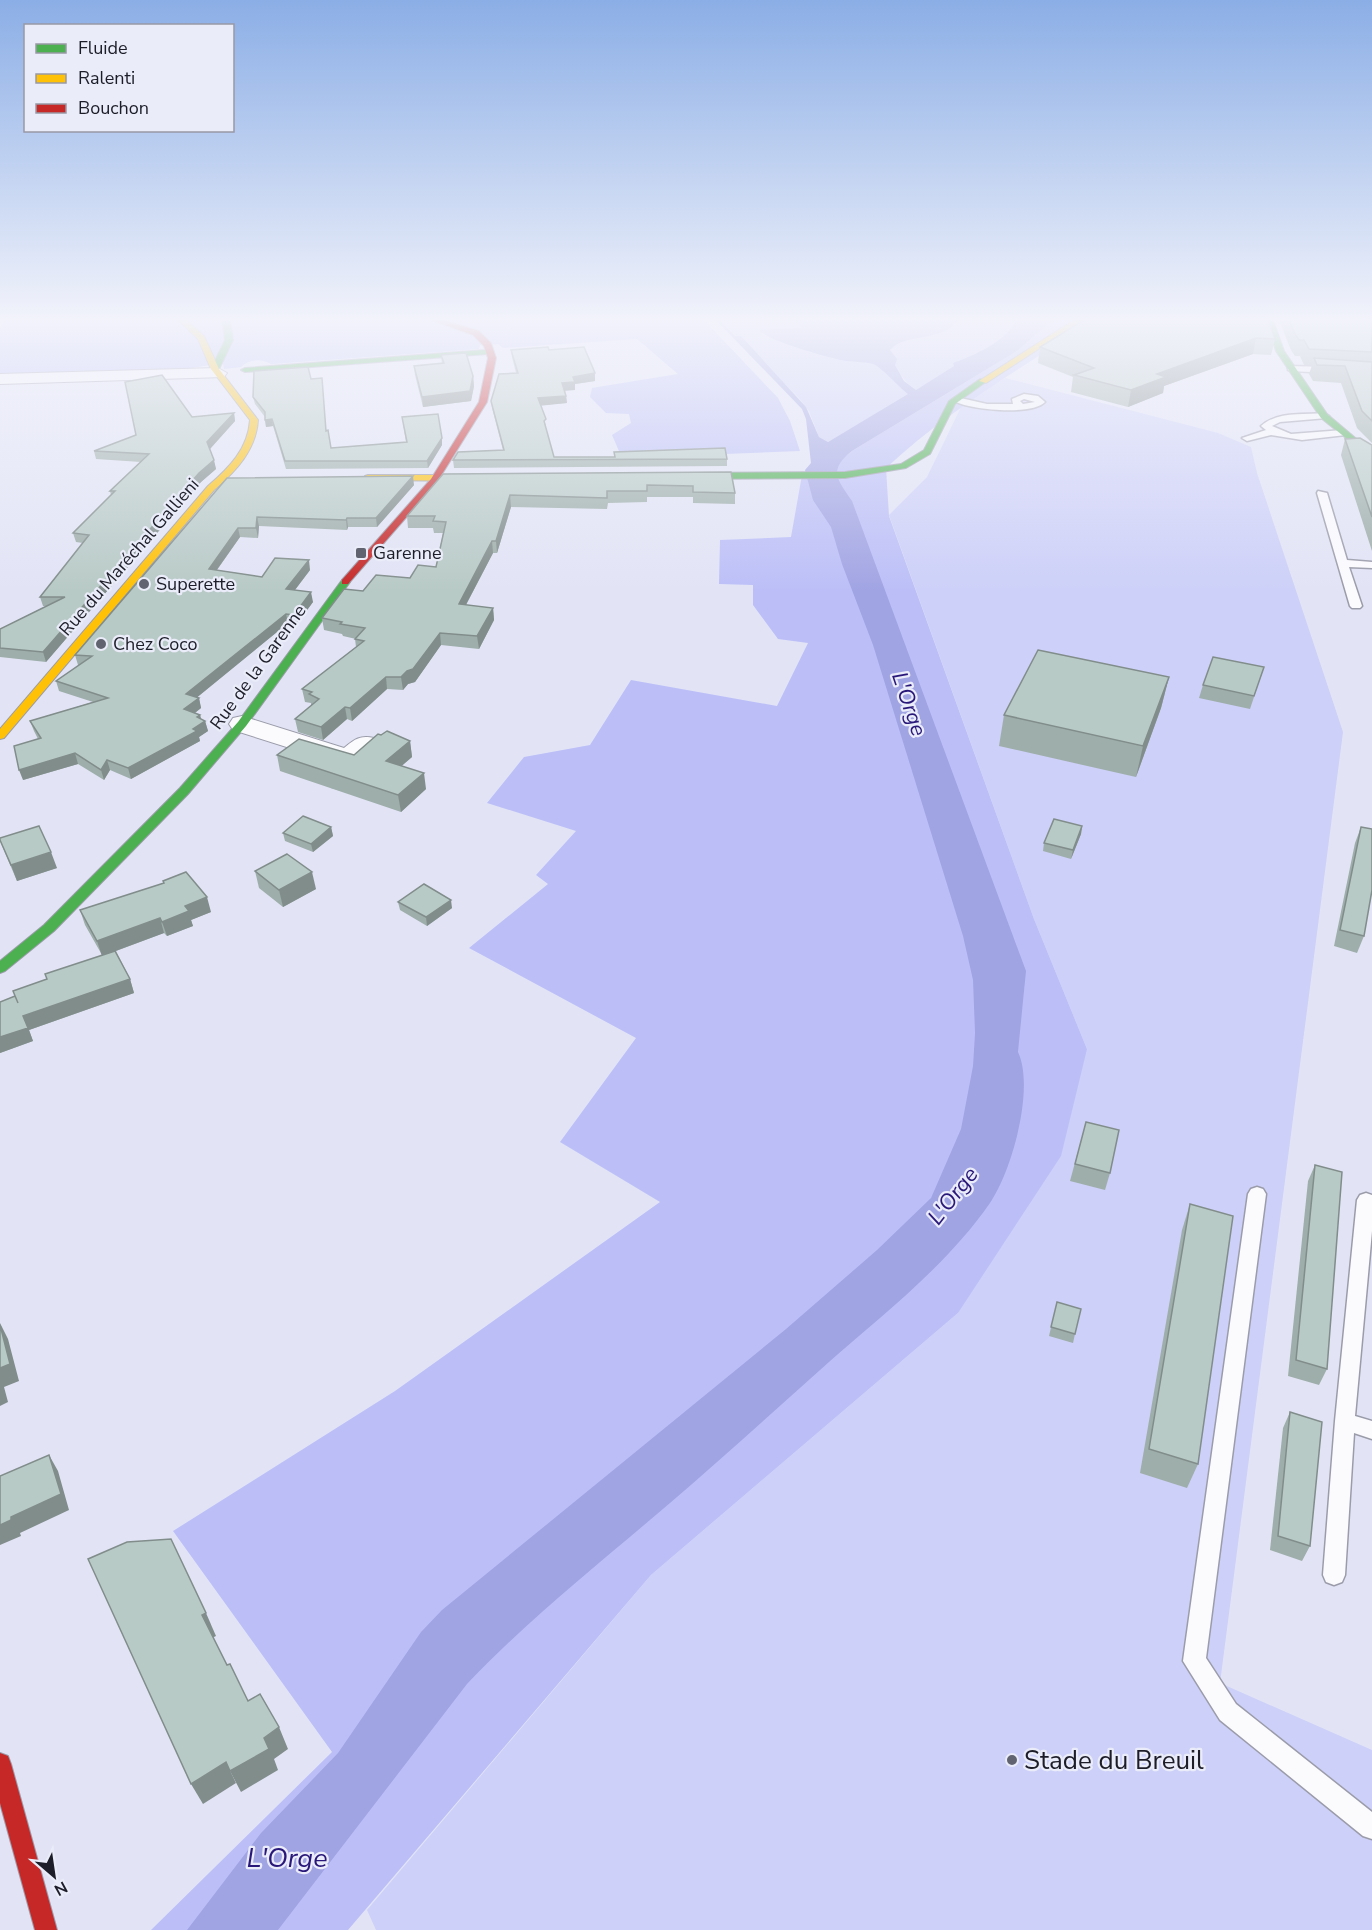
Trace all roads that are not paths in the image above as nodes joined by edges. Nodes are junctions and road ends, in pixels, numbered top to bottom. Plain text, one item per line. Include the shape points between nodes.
1 (246, 410) edge
2 (478, 410) edge
3 (948, 410) edge
4 (1320, 410) edge
5 (1324, 416) junction
6 (1270, 432) junction
7 (1343, 433) junction
8 (1247, 438) dead end
9 (1372, 456) edge
10 (672, 476) edge
11 (494, 477) edge
12 (224, 478) junction
13 (240, 478) edge
14 (357, 478) edge
15 (435, 478) junction
16 (1322, 493) dead end
17 (1343, 563) junction
18 (1372, 565) edge
19 (1356, 606) dead end
20 (242, 724) junction
21 (0, 736) edge
22 (351, 761) edge
23 (0, 968) edge
24 (1257, 1194) dead end
25 (1366, 1200) dead end
26 (1345, 1421) junction
27 (1372, 1430) edge
28 (1334, 1575) dead end
29 (0, 1764) edge
30 (1372, 1827) edge
31 (46, 1930) edge

1 - 12 main road, Rue du Maréchal Gallieni via 256,429
2 - 15 main road, Rue de la Garenne
3 - 10 main road via 922,457 888,470 843,475
4 - 5 main road
5 - 6 lane via 1278,419 1266,426
5 - 7 main road
6 - 7 lane via 1284,436
6 - 8 lane
7 - 9 main road
11 - 15 main road
12 - 13 main road
12 - 21 main road, Rue du Maréchal Gallieni via 211,488
14 - 15 main road
15 - 20 main road, Rue de la Garenne via 326,605
16 - 17 lane
17 - 18 lane
17 - 19 lane
20 - 22 street
20 - 23 main road, Rue de la Garenne via 99,880 50,928
24 - 30 lane via 1194,1661 1228,1712
25 - 26 lane
26 - 27 lane
26 - 28 lane
29 - 31 main road

